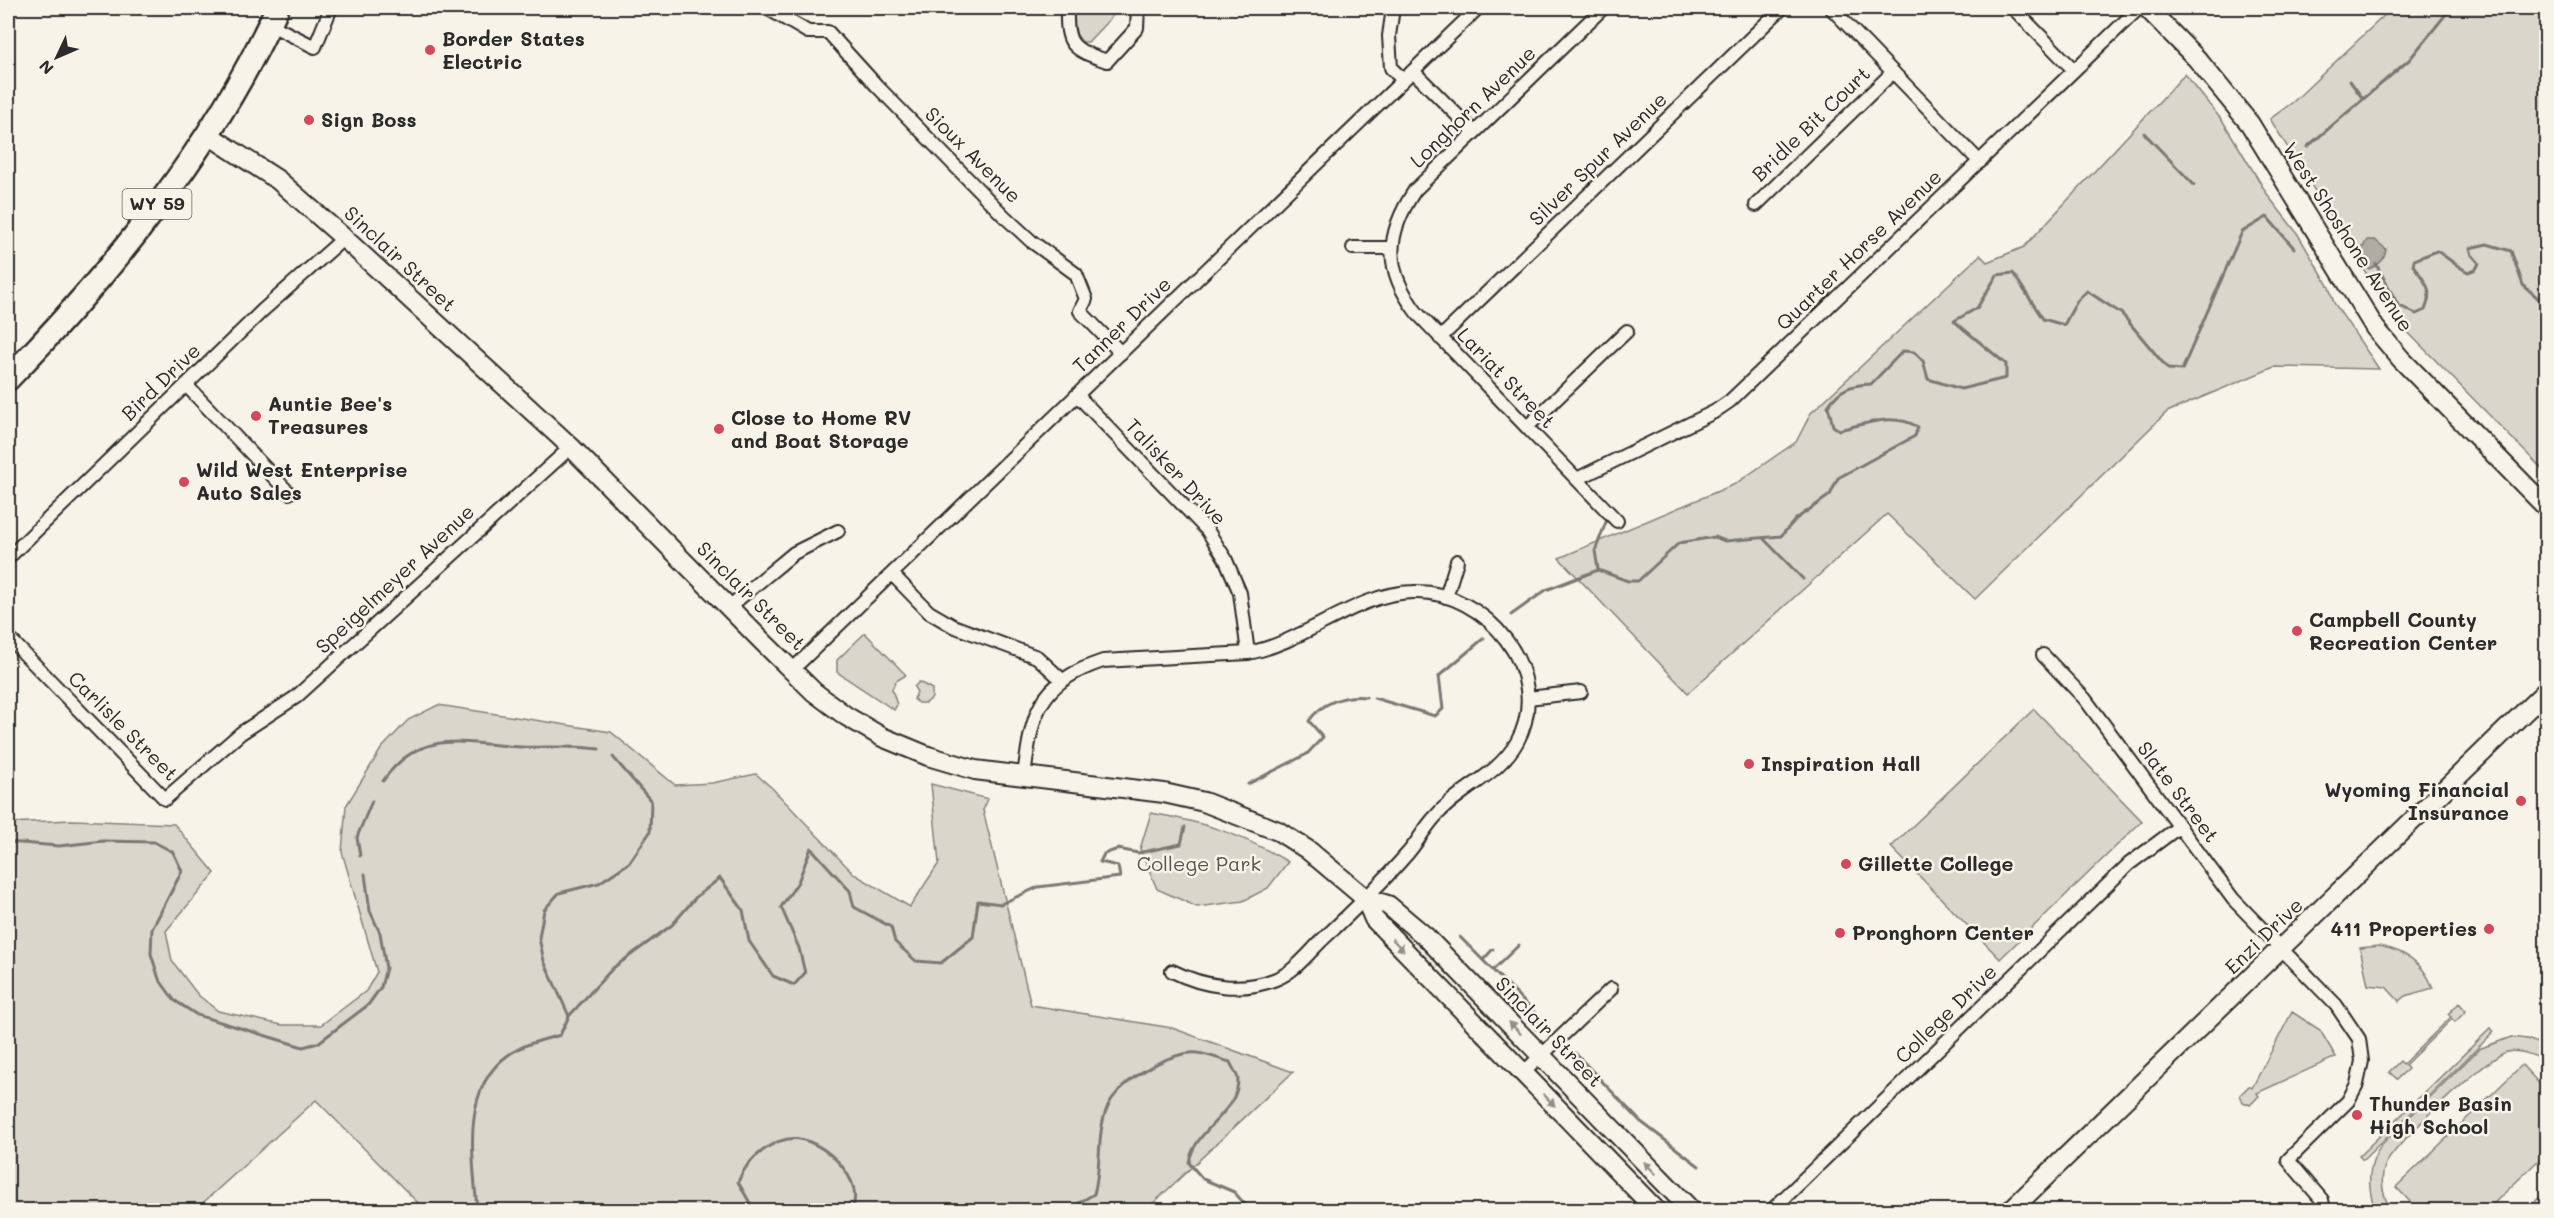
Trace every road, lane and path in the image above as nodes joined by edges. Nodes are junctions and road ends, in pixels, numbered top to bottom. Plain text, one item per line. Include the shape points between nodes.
1 (331, 8) edge
2 (767, 8) edge
3 (1067, 8) edge
4 (1138, 8) edge
5 (1393, 8) edge
6 (1478, 8) edge
7 (1603, 8) edge
8 (1782, 8) edge
9 (1831, 8) edge
10 (2013, 8) edge
11 (2139, 8) edge
12 (2147, 8) edge
13 (273, 16) edge
14 (2074, 70) junction
15 (1413, 71) junction
16 (1893, 72) junction
17 (1403, 80) junction
18 (1474, 132) junction
19 (207, 134) junction
20 (1980, 162) junction
21 (1755, 205) dead end
22 (344, 238) junction
23 (1353, 248) dead end
24 (1391, 248) junction
25 (1627, 331) dead end
26 (1440, 338) junction
27 (1120, 353) junction
28 (8, 379) edge
29 (186, 385) junction
30 (1077, 395) junction
31 (1527, 427) junction
32 (571, 447) junction
33 (1577, 478) junction
34 (289, 492) dead end
35 (2547, 507) edge
36 (1617, 520) dead end
37 (838, 531) dead end
38 (8, 558) edge
39 (1457, 561) dead end
40 (892, 574) junction
41 (1446, 597) junction
42 (729, 607) junction
43 (8, 637) edge
44 (1248, 653) junction
45 (2043, 655) dead end
46 (792, 670) junction
47 (1062, 680) junction
48 (2547, 691) edge
49 (1581, 692) dead end
50 (1528, 698) junction
51 (241, 733) joint
52 (1024, 776) junction
53 (2180, 826) junction
54 (1365, 898) junction
55 (2283, 950) junction
56 (1172, 971) dead end
57 (1611, 989) dead end
58 (1541, 1055) junction
59 (1523, 1073) junction
60 (1656, 1210) edge
61 (1691, 1210) edge
62 (1772, 1210) edge
63 (2011, 1210) edge
64 (2324, 1210) edge

1 - 13 street via 315,47
2 - 27 street, Sioux Avenue via 808,32 828,32 1004,216 1076,274 1086,299 1080,311
3 - 4 street via 1066,26 1079,52 1107,62 1137,28
5 - 17 street via 1390,68
6 - 15 street, Tanner Drive
7 - 18 street, Longhorn Avenue
8 - 26 street, Silver Spur Avenue
9 - 16 street
10 - 14 street
11 - 14 street, Quarter Horse Avenue
12 - 35 street, West Shoshone Avenue via 2197,58 2250,124 2375,328
13 - 19 highway, WY 59
14 - 20 street, Quarter Horse Avenue
15 - 17 street, Tanner Drive
15 - 18 street
16 - 20 street
16 - 21 street, Bridle Bit Court
17 - 27 street, Tanner Drive
18 - 24 street, Longhorn Avenue via 1415,190 1404,207
19 - 22 street, Sinclair Street via 278,180
19 - 28 highway, WY 59 via 106,273
20 - 33 street, Quarter Horse Avenue via 1730,401
22 - 29 street, Bird Drive
22 - 32 street, Sinclair Street
23 - 24 street
24 - 26 street, Lariat Street via 1403,295
25 - 31 street
26 - 31 street, Lariat Street
27 - 30 street, Tanner Drive
29 - 34 street
29 - 38 street, Bird Drive
30 - 40 street, Tanner Drive
30 - 44 street, Talisker Drive via 1207,530 1240,593
31 - 33 street, Lariat Street
32 - 42 street, Sinclair Street
32 - 51 street, Speigelmeyer Avenue via 296,697
33 - 36 street, Lariat Street
37 - 42 street via 794,553
39 - 41 street
40 - 46 street, Tanner Drive
40 - 47 street via 929,612 952,626 1036,657
41 - 44 street via 1414,591 1388,595 1294,639
41 - 50 street via 1466,604 1488,619 1504,637 1519,659
42 - 46 street, Sinclair Street
43 - 51 street, Carlisle Street via 165,799
44 - 47 street via 1103,661
45 - 53 street, Slate Street via 2085,699
46 - 52 street, Sinclair Street via 846,716 882,737 975,770
47 - 52 street via 1034,716
48 - 55 street, Enzi Drive
49 - 50 street
50 - 54 street via 1518,741 1504,762 1434,817 1409,852
52 - 54 street, Sinclair Street via 1164,793 1204,802 1278,831 1308,850
53 - 55 street, Slate Street via 2234,899
53 - 62 street, College Drive via 2129,864
54 - 56 street via 1279,978 1252,987 1233,987 1194,982
58 -> 54 street, Sinclair Street via 1426,937 1388,905
54 -> 59 street, Sinclair Street via 1374,919
55 - 63 street, Enzi Drive
55 - 64 street, Slate Street via 2336,1005 2359,1039 2362,1061 2348,1101 2288,1160 2322,1200
57 - 58 street
58 - 59 street
61 -> 58 street, Sinclair Street
59 -> 60 street, Sinclair Street

